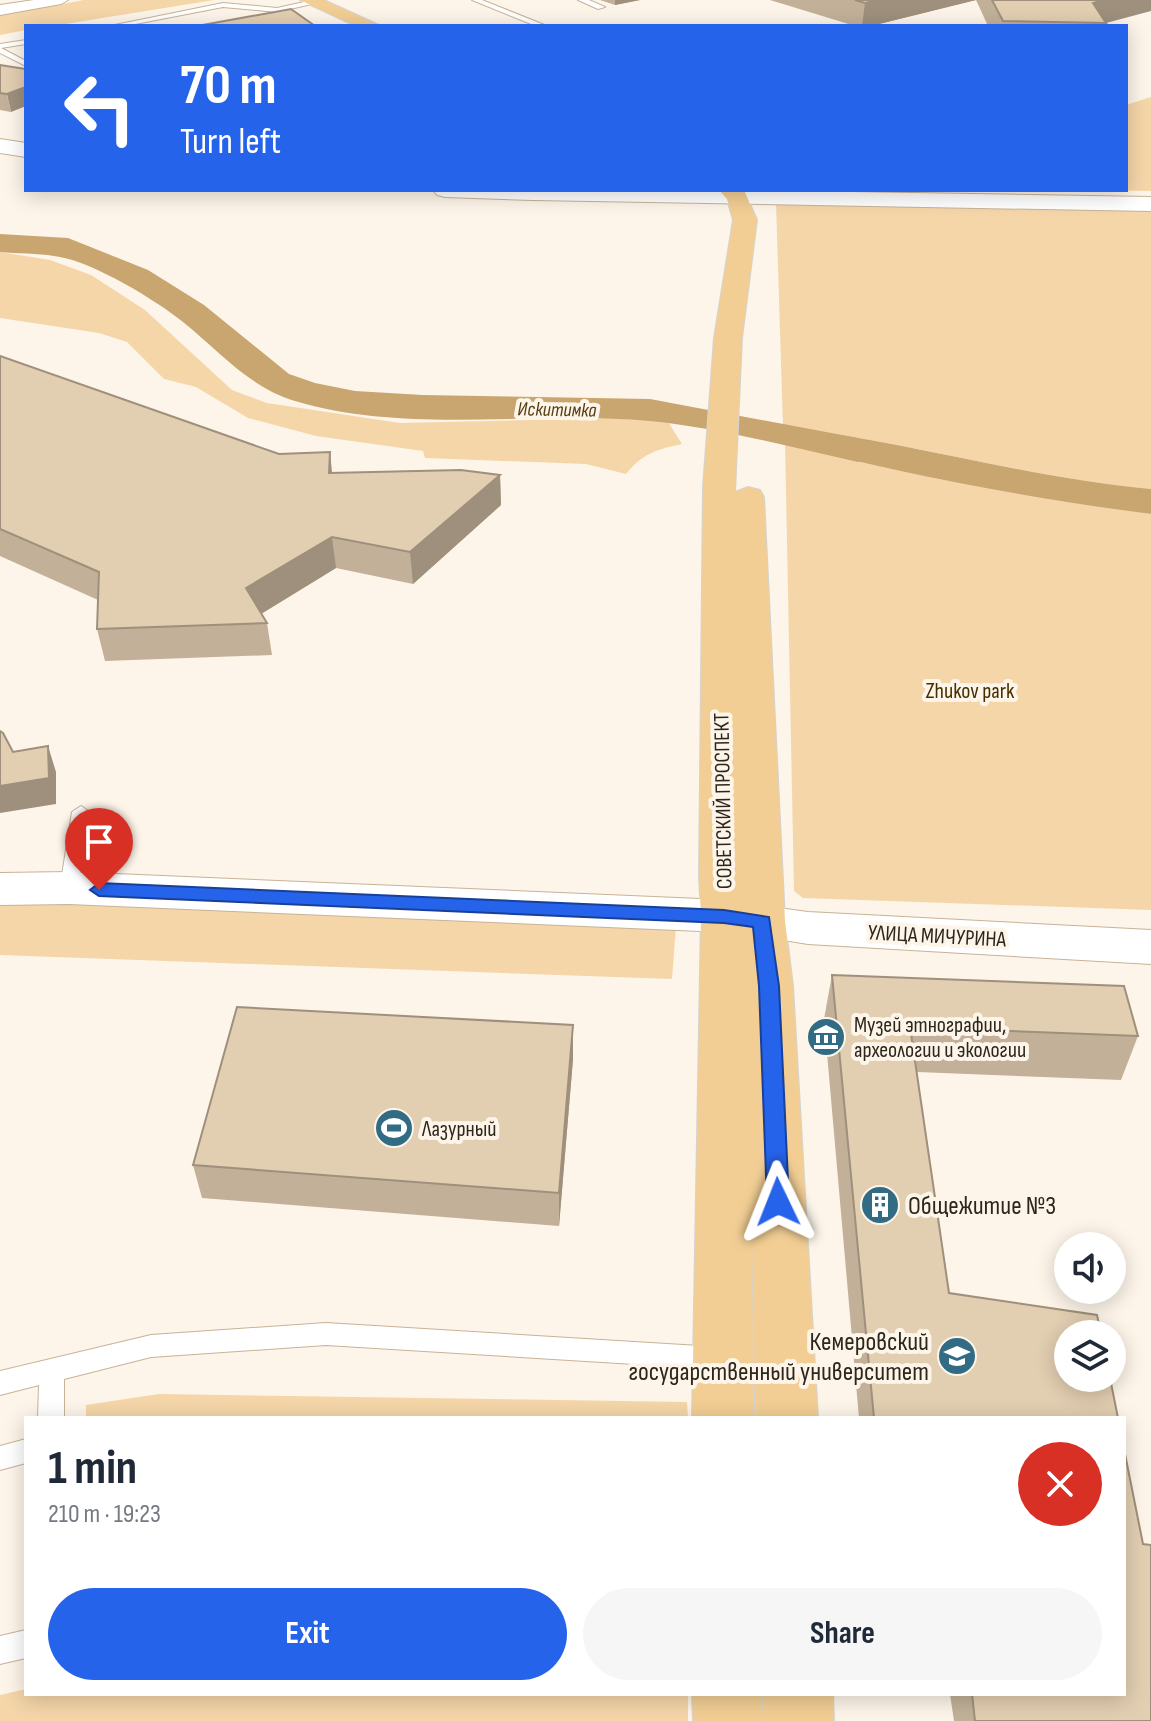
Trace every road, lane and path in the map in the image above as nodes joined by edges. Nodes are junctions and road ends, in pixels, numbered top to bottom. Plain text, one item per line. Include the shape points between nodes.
1 (61, 0) edge
2 (476, 0) edge
3 (582, 0) edge
4 (296, 5) edge
5 (258, 7) junction
6 (601, 7) dead end
7 (0, 10) edge
8 (124, 24) edge
9 (169, 24) edge
10 (346, 24) edge
11 (365, 24) edge
12 (538, 24) edge
13 (24, 42) edge
14 (0, 48) edge
15 (24, 61) edge
16 (0, 138) edge
17 (24, 142) edge
18 (0, 146) edge
19 (24, 150) edge
20 (595, 192) edge
21 (954, 192) edge
22 (745, 194) edge
23 (1151, 194) edge
24 (1060, 197) junction
25 (1151, 204) edge
26 (747, 329) junction
27 (750, 445) dead end
28 (81, 812) dead end
29 (69, 888) junction
30 (0, 889) edge
31 (743, 919) junction
32 (1151, 947) edge
33 (722, 1359) junction
34 (52, 1371) junction
35 (0, 1383) edge
36 (51, 1416) edge
37 (723, 1416) edge
38 (787, 1416) edge
39 (24, 1452) edge
40 (0, 1458) edge
41 (24, 1644) edge
42 (0, 1650) edge
43 (727, 1696) edge
44 (798, 1696) edge
45 (728, 1721) edge
46 (799, 1721) edge

1 - 7 street
2 - 12 lane
3 - 6 lane
4 - 5 lane
4 - 10 main road
4 - 11 main road
5 - 8 lane via 223,5
5 - 9 lane
13 - 14 lane
14 - 15 lane
16 - 17 main road
18 - 19 main road
20 - 22 main road
21 - 24 main road
22 - 24 main road
22 - 26 main road, СОВЕТСКИЙ ПРОСПЕКТ
22 - 26 main road, СОВЕТСКИЙ ПРОСПЕКТ via 766,220
23 - 24 main road
24 - 25 main road
26 - 27 main road, СОВЕТСКИЙ ПРОСПЕКТ
26 - 31 main road, СОВЕТСКИЙ ПРОСПЕКТ via 739,484
28 - 29 lane
29 - 30 main road, УЛИЦА МИЧУРИНА
29 - 31 main road, УЛИЦА МИЧУРИНА
31 - 32 main road, УЛИЦА МИЧУРИНА via 808,928
31 - 33 main road, СОВЕТСКИЙ ПРОСПЕКТ
31 - 38 main road, СОВЕТСКИЙ ПРОСПЕКТ via 769,986
33 - 34 lane via 326,1334 151,1346
33 - 37 main road, СОВЕТСКИЙ ПРОСПЕКТ
34 - 35 lane
34 - 36 lane
39 - 40 lane
41 - 42 lane
43 - 45 main road
44 - 46 main road

